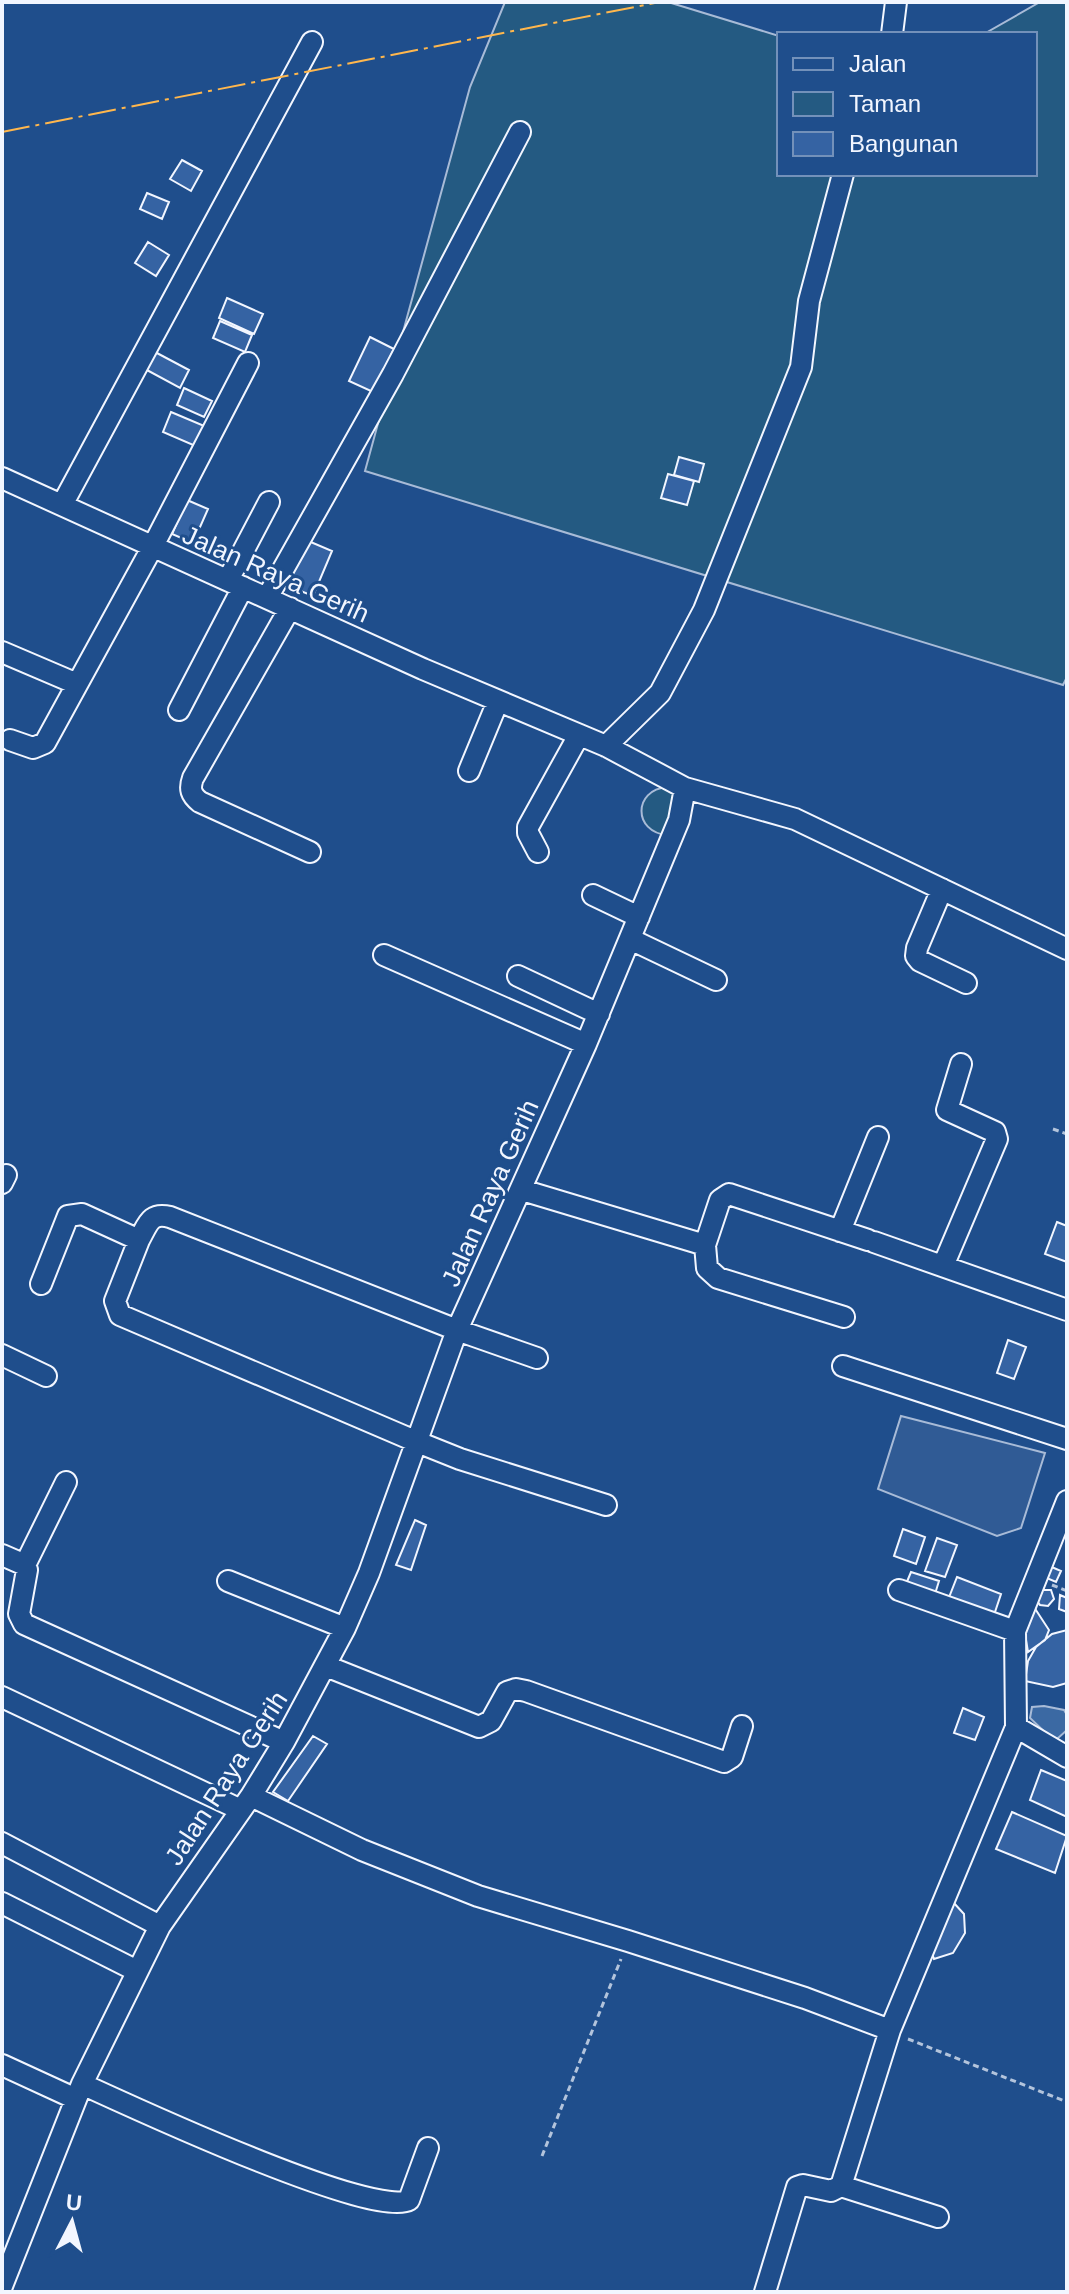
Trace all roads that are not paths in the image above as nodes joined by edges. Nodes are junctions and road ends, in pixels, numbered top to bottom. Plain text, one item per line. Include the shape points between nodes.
1 (896, 2) edge
2 (892, 32) edge
3 (312, 42) dead end
4 (520, 132) dead end
5 (842, 176) edge
6 (248, 363) dead end
7 (2, 478) edge
8 (269, 502) dead end
9 (62, 505) junction
10 (153, 546) junction
11 (236, 584) junction
12 (267, 598) junction
13 (290, 608) junction
14 (2, 652) edge
15 (77, 684) junction
16 (498, 701) junction
17 (179, 710) dead end
18 (579, 735) junction
19 (10, 740) dead end
20 (606, 746) junction
21 (469, 771) dead end
22 (685, 788) junction
23 (310, 852) dead end
24 (538, 852) dead end
25 (942, 889) junction
26 (593, 895) dead end
27 (639, 917) junction
28 (630, 939) junction
29 (1067, 949) edge
30 (384, 955) dead end
31 (518, 976) dead end
32 (716, 980) dead end
33 (966, 983) dead end
34 (599, 1014) junction
35 (586, 1044) junction
36 (961, 1064) dead end
37 (878, 1137) dead end
38 (522, 1190) junction
39 (840, 1231) junction
40 (139, 1240) junction
41 (705, 1245) junction
42 (943, 1266) junction
43 (41, 1284) dead end
44 (1067, 1310) edge
45 (844, 1317) dead end
46 (457, 1330) junction
47 (2, 1355) edge
48 (537, 1358) dead end
49 (843, 1366) dead end
50 (46, 1376) dead end
51 (1067, 1439) edge
52 (415, 1441) junction
53 (66, 1482) dead end
54 (1067, 1501) edge
55 (606, 1505) dead end
56 (2, 1555) edge
57 (25, 1565) junction
58 (228, 1581) dead end
59 (899, 1590) dead end
60 (345, 1628) junction
61 (1015, 1631) junction
62 (326, 1666) junction
63 (2, 1697) edge
64 (742, 1726) dead end
65 (1016, 1727) junction
66 (284, 1742) junction
67 (1067, 1757) edge
68 (246, 1803) junction
69 (2, 1843) edge
70 (2, 1903) edge
71 (160, 1926) junction
72 (137, 1971) junction
73 (890, 2030) junction
74 (2, 2065) edge
75 (79, 2091) junction
76 (428, 2148) dead end
77 (841, 2186) junction
78 (938, 2217) dead end
79 (2, 2286) edge
80 (765, 2292) edge

1 - 2 street
3 - 9 street
4 - 12 street
5 - 20 street via 809,301 801,367 704,610 660,693
6 - 10 street
7 - 9 street, Jalan Raya Gerih
8 - 11 street
9 - 10 street, Jalan Raya Gerih
10 - 11 street, Jalan Raya Gerih
10 - 15 street
11 - 12 street, Jalan Raya Gerih
11 - 17 street
12 - 13 street, Jalan Raya Gerih
13 - 16 street, Jalan Raya Gerih
13 - 23 street via 193,778 191,791 200,802
14 - 15 street
15 - 19 street via 45,743 33,748
16 - 18 street, Jalan Raya Gerih
16 - 21 street
18 - 20 street, Jalan Raya Gerih
18 - 24 street via 530,822 528,833
20 - 22 street, Jalan Raya Gerih
22 - 25 street via 795,819
22 - 27 street, Jalan Raya Gerih via 679,820
25 - 29 street
25 - 33 street via 916,956
26 - 27 street
27 - 28 street, Jalan Raya Gerih
28 - 32 street
28 - 34 street, Jalan Raya Gerih
30 - 35 street
31 - 34 street
34 - 35 street, Jalan Raya Gerih
35 - 38 street, Jalan Raya Gerih
36 - 42 street via 947,1110 995,1132 997,1139
37 - 39 street
38 - 41 street
38 - 46 street, Jalan Raya Gerih
39 - 41 street via 725,1194
39 - 42 street
40 - 43 street via 74,1213 68,1216
40 - 46 street via 155,1215 170,1217
40 - 52 street via 115,1301 120,1315
41 - 45 street via 707,1268 718,1278
42 - 44 street
46 - 48 street
46 - 52 street, Jalan Raya Gerih
47 - 50 street
49 - 51 street
52 - 55 street
52 - 60 street, Jalan Raya Gerih
53 - 57 street
54 - 61 street
56 - 57 street
57 - 66 street via 19,1614 24,1624
58 - 60 street
59 - 61 street
60 - 62 street, Jalan Raya Gerih
61 - 65 street
62 - 64 street via 479,1727 491,1721 507,1692 516,1689 724,1762 732,1757
62 - 66 street, Jalan Raya Gerih
63 - 68 street
65 - 67 street
65 - 73 street
66 - 68 street, Jalan Raya Gerih
68 - 71 street, Jalan Raya Gerih
68 - 73 street via 478,1896 805,1998
69 - 71 street
70 - 72 street
71 - 72 street, Jalan Raya Gerih
72 - 75 street, Jalan Raya Gerih
73 - 77 street
74 - 75 street
75 - 76 street via 347,2192 393,2203 409,2200
75 - 79 street, Jalan Raya Gerih
77 - 78 street
77 - 80 street via 831,2191 797,2187

